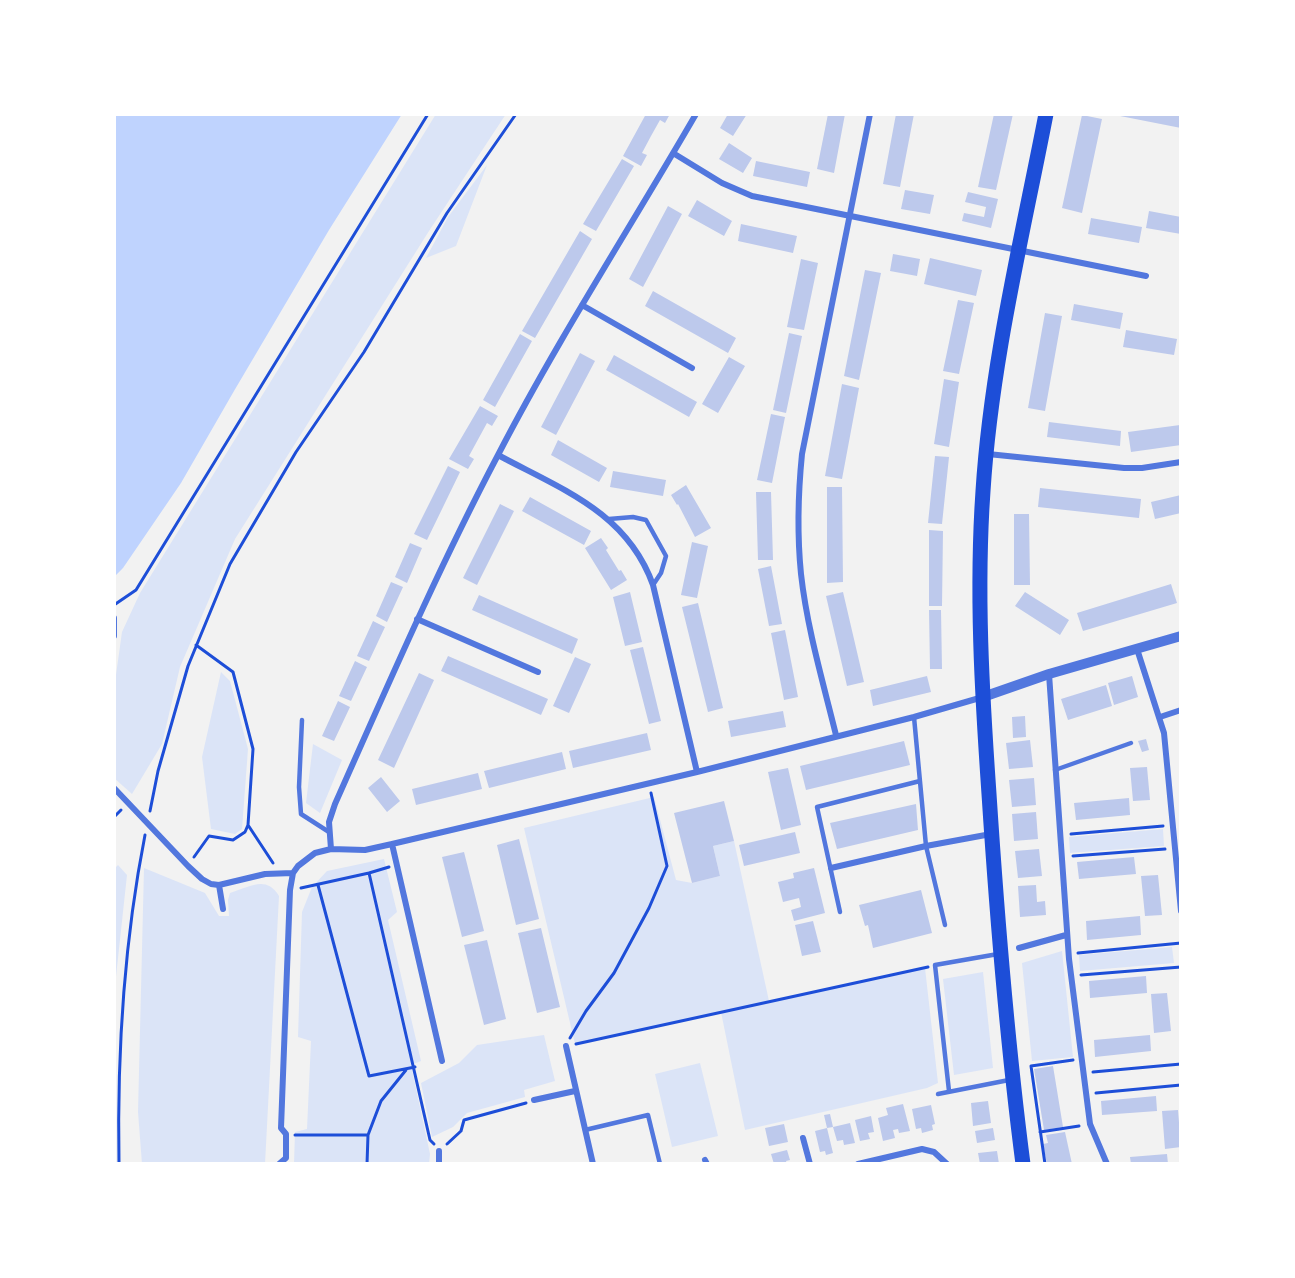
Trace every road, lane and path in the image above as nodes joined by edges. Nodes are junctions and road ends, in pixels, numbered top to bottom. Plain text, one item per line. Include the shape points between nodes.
1 (428, 114) edge
2 (516, 114) edge
3 (696, 114) edge
4 (870, 114) edge
5 (1046, 114) edge
6 (673, 153) junction
7 (850, 217) junction
8 (1019, 251) junction
9 (1146, 276) dead end
10 (582, 305) junction
11 (692, 368) dead end
12 (986, 453) junction
13 (498, 454) junction
14 (1181, 462) edge
15 (609, 519) junction
16 (652, 585) junction
17 (114, 605) edge
18 (114, 618) edge
19 (417, 619) junction
20 (114, 636) edge
21 (1181, 636) edge
22 (196, 645) junction
23 (1137, 649) junction
24 (538, 672) dead end
25 (1049, 675) junction
26 (983, 697) junction
27 (1181, 710) edge
28 (915, 717) junction
29 (1160, 717) junction
30 (302, 720) dead end
31 (836, 735) junction
32 (1131, 743) dead end
33 (1055, 770) junction
34 (158, 771) dead end
35 (697, 772) junction
36 (920, 781) junction
37 (649, 783) junction
38 (114, 788) edge
39 (248, 825) junction
40 (1174, 825) junction
41 (329, 832) junction
42 (991, 834) junction
43 (1059, 835) junction
44 (392, 844) junction
45 (926, 846) junction
46 (1176, 848) junction
47 (331, 849) junction
48 (1061, 857) junction
49 (396, 865) junction
50 (188, 866) junction
51 (139, 868) dead end
52 (831, 868) junction
53 (279, 873) junction
54 (293, 873) junction
55 (369, 873) junction
56 (219, 885) junction
57 (318, 885) junction
58 (290, 890) junction
59 (223, 909) dead end
60 (1181, 911) edge
61 (840, 912) dead end
62 (945, 925) dead end
63 (1066, 935) junction
64 (1181, 943) edge
65 (1018, 948) dead end
66 (1001, 954) junction
67 (1068, 954) junction
68 (935, 965) junction
69 (1181, 967) edge
70 (1071, 976) junction
71 (566, 1046) junction
72 (1081, 1059) junction
73 (442, 1060) dead end
74 (1181, 1064) edge
75 (415, 1067) junction
76 (407, 1068) junction
77 (1082, 1073) junction
78 (1013, 1079) junction
79 (1181, 1085) edge
80 (575, 1091) junction
81 (949, 1091) junction
82 (938, 1094) dead end
83 (1085, 1094) junction
84 (534, 1100) joint
85 (1090, 1124) junction
86 (585, 1130) junction
87 (1040, 1132) junction
88 (286, 1134) junction
89 (368, 1135) junction
90 (803, 1138) dead end
91 (440, 1151) junction
92 (119, 1164) edge
93 (279, 1164) edge
94 (367, 1164) edge
95 (439, 1164) edge
96 (593, 1164) edge
97 (660, 1164) edge
98 (810, 1164) edge
99 (858, 1164) edge
100 (947, 1164) edge
101 (1023, 1164) edge
102 (1045, 1164) edge
103 (1107, 1164) edge

1 - 17 path via 136,590
2 - 22 path via 447,213 364,352 296,452 230,564
3 - 6 street
4 - 7 street
5 - 8 main road
6 - 7 street via 746,194
6 - 10 street
7 - 8 street
7 - 31 street via 802,454 798,510 806,610
8 - 9 street
8 - 12 main road
10 - 11 street
10 - 13 street
12 - 14 street via 1124,468
12 - 26 main road via 980,574
13 - 15 street
13 - 19 street
15 - 16 street via 641,557
15 - 16 lane via 646,520 666,556
16 - 35 street
18 - 20 street
19 - 24 street
19 - 41 street via 335,804
21 - 23 street
22 - 34 path
22 - 39 path via 233,672 253,749
23 - 25 street
23 - 29 street
25 - 26 street
25 - 33 street
26 - 28 street
26 - 42 main road
27 - 29 street
28 - 31 street
28 - 36 lane
29 - 40 street
30 - 41 lane via 301,814
31 - 35 street
32 - 33 lane
33 - 43 street
35 - 37 street
36 - 45 lane
36 - 52 lane via 817,807
37 - 44 street
37 - 71 path via 667,866 614,973
38 - 50 street
39 - 50 path via 233,840 208,836
39 - 53 path
40 - 43 path
40 - 46 street
41 - 47 street
42 - 45 street
42 - 66 main road
43 - 48 street
44 - 47 street via 365,850
44 - 49 street
45 - 52 street
45 - 62 lane
46 - 48 path
46 - 60 street
47 - 54 street via 305,859
48 - 63 street
49 - 55 path
49 - 73 street
50 - 56 street via 202,879
51 - 92 path via 120,1055
52 - 61 lane
53 - 54 street
53 - 56 street
54 - 58 street
55 - 57 path
55 - 75 path
56 - 59 street
57 - 58 path
57 - 76 path via 369,1077
58 - 88 street via 281,1128
63 - 65 street
63 - 67 street
64 - 67 path
66 - 68 lane
66 - 78 main road
67 - 70 street
68 - 71 path
68 - 81 lane
69 - 70 path
70 - 72 street
71 - 80 street
72 - 77 street
72 - 87 path via 1031,1066
74 - 77 path
75 - 76 path
75 - 91 path via 430,1140
76 - 89 path via 381,1101
77 - 83 street
78 - 81 lane
78 - 101 main road
79 - 83 path
80 - 84 street
80 - 86 street
81 - 82 lane
83 - 85 street
84 - 91 path via 464,1120 461,1131
85 - 87 path
85 - 103 street
86 - 96 street
86 - 97 lane via 648,1115
87 - 102 path
88 - 89 path
88 - 93 street via 286,1158
89 - 94 path
90 - 98 street
91 - 95 street
99 - 100 street via 922,1149 934,1152

